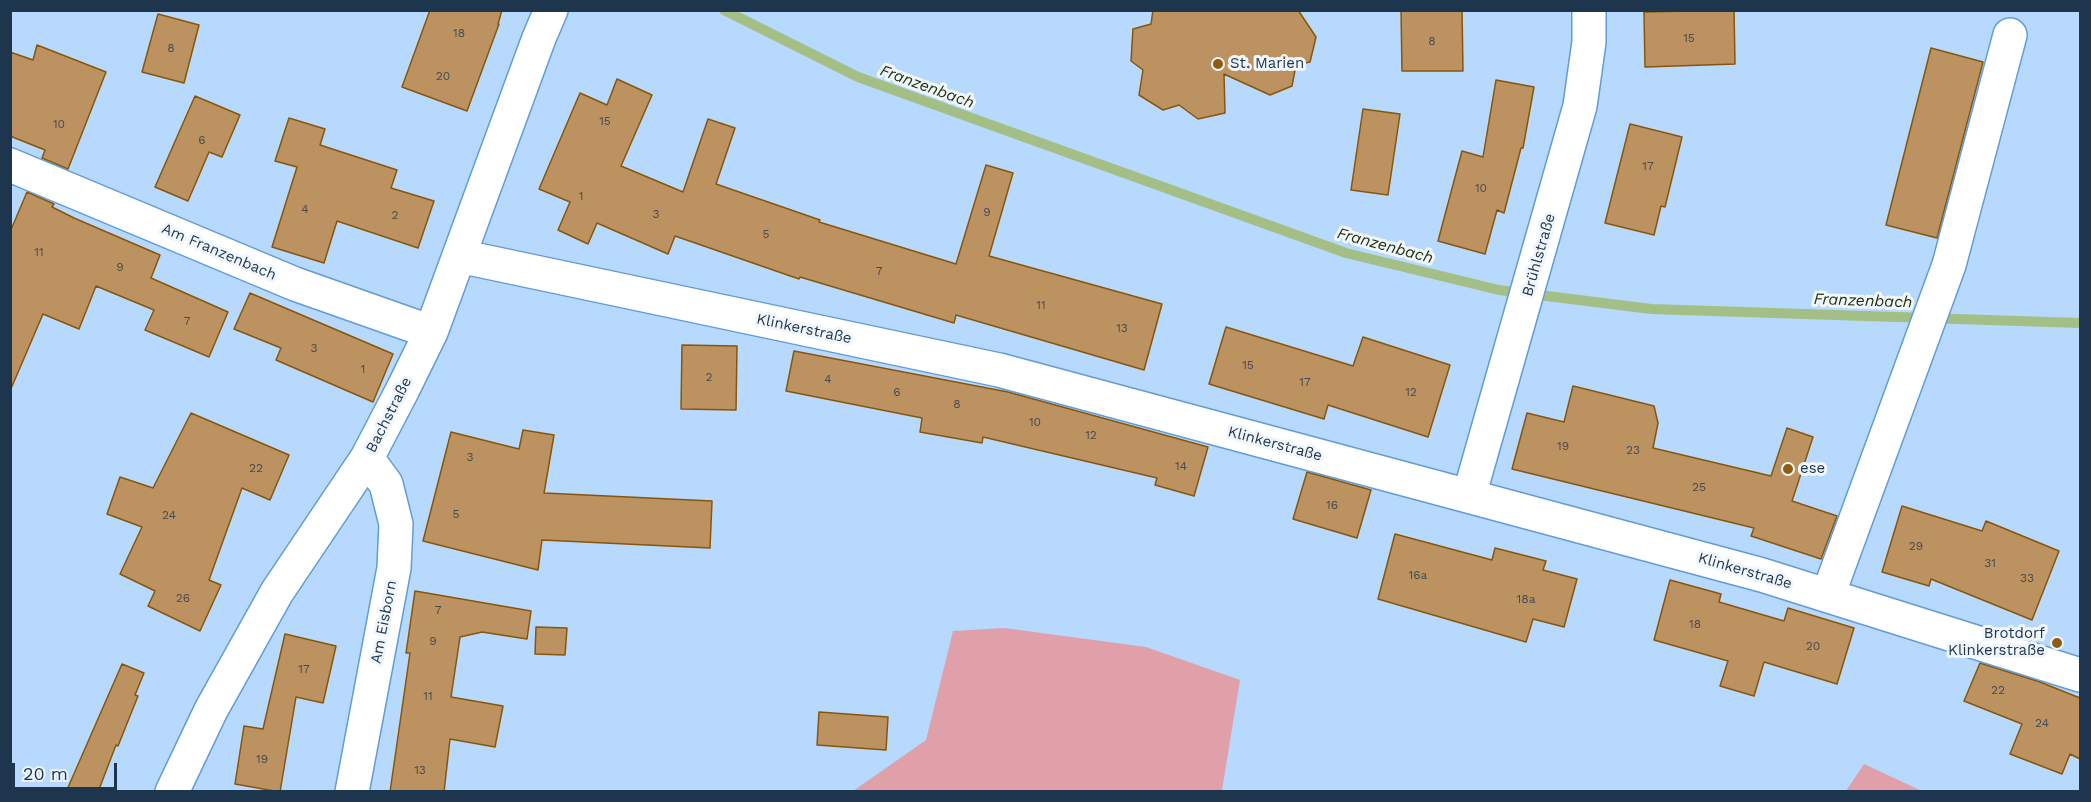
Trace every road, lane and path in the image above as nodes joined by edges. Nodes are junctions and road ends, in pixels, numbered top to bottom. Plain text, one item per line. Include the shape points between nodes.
1 (551, 10) edge
2 (1589, 10) edge
3 (2010, 35) dead end
4 (10, 165) edge
5 (459, 256) junction
6 (431, 332) junction
7 (367, 458) junction
8 (1469, 496) junction
9 (1828, 595) junction
10 (2080, 675) edge
11 (172, 792) edge
12 (352, 792) edge

1 - 5 street, Bachstraße
2 - 8 street, Brühlstraße via 1580,106
3 - 9 street via 1949,265
4 - 6 street, Am Franzenbach via 296,284
5 - 6 street, Bachstraße
5 - 8 street, Klinkerstraße via 999,370
6 - 7 street, Bachstraße
7 - 11 street, Bachstraße via 277,592 211,710
7 - 12 street, Am Eisborn via 386,484 396,524 394,568
8 - 9 street, Klinkerstraße
9 - 10 street, Klinkerstraße

